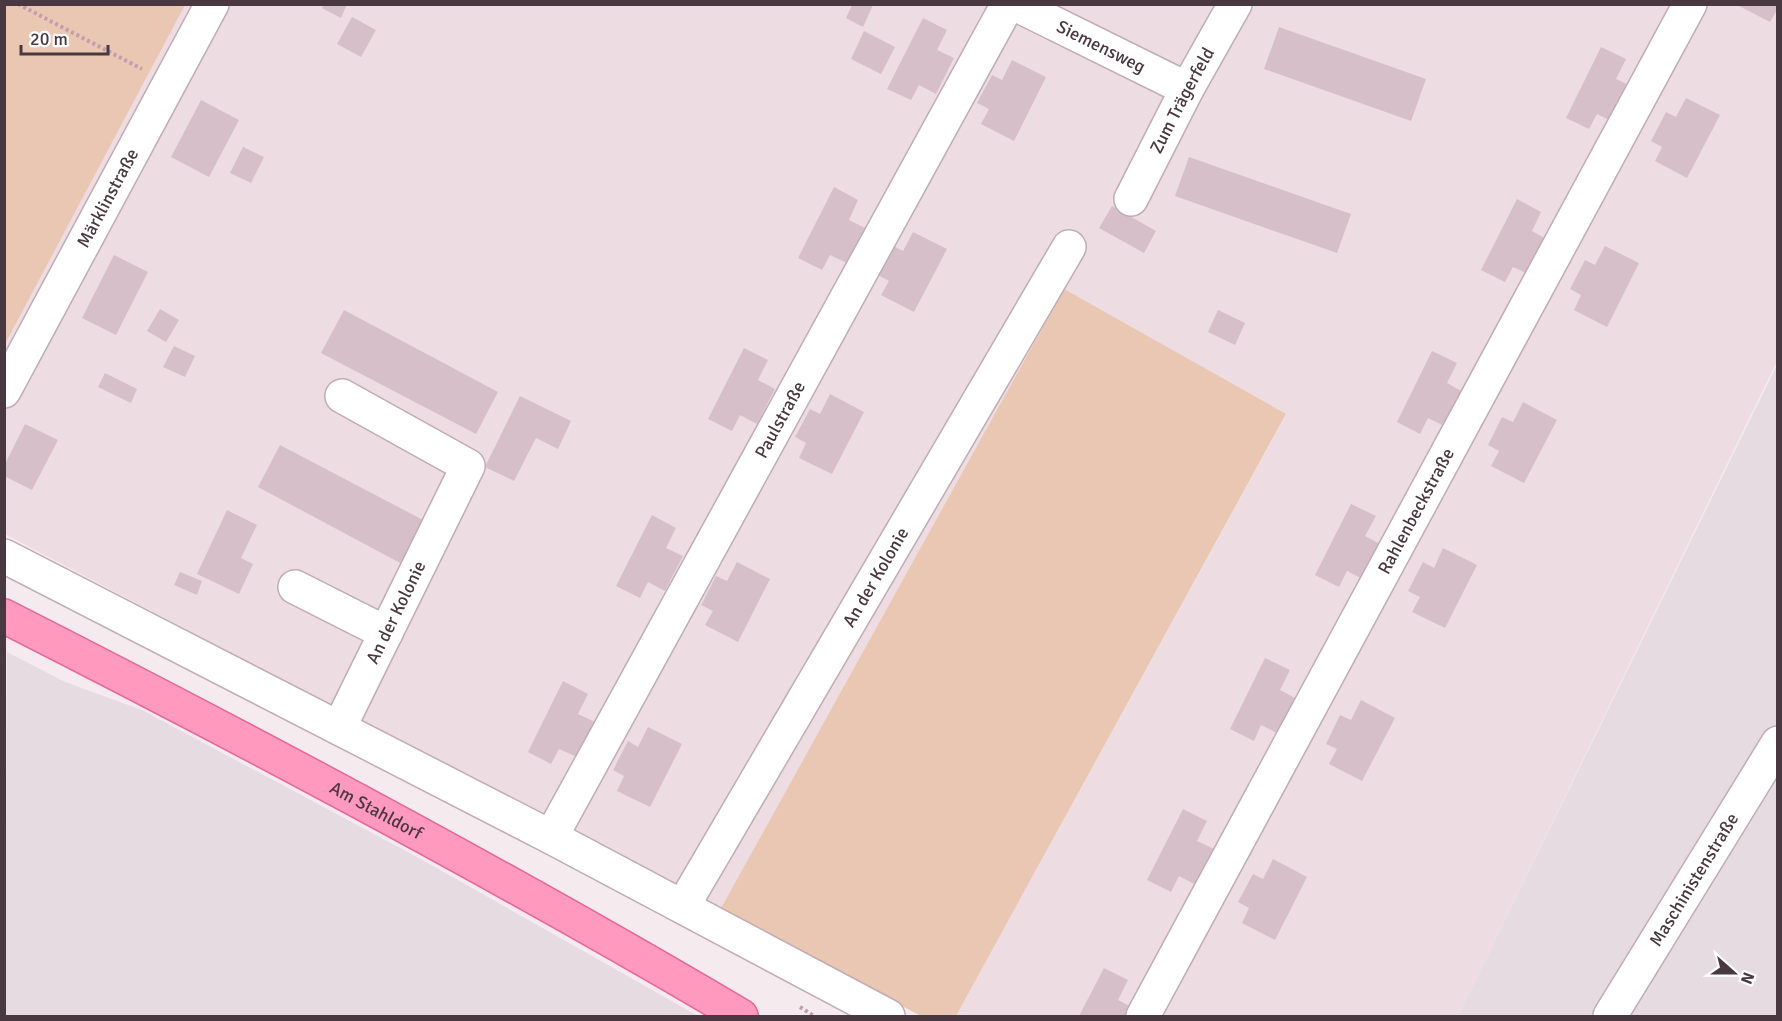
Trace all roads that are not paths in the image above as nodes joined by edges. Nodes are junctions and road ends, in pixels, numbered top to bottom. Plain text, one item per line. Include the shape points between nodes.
1 (212, 4) edge
2 (1008, 4) edge
3 (1015, 4) edge
4 (1235, 4) edge
5 (1690, 4) edge
6 (1186, 90) junction
7 (1131, 199) dead end
8 (1070, 247) dead end
9 (4, 391) edge
10 (342, 396) dead end
11 (4, 556) edge
12 (295, 587) dead end
13 (4, 616) edge
14 (386, 633) junction
15 (339, 728) junction
16 (1778, 743) edge
17 (551, 837) junction
18 (683, 906) junction
19 (741, 1017) edge
20 (888, 1017) edge
21 (1143, 1017) edge
22 (1610, 1017) edge

1 - 9 street, Märklinstraße
2 - 17 street, Paulstraße
3 - 6 street, Siemensweg
4 - 6 street, Zum Trägerfeld
5 - 21 street, Rahlenbeckstraße
6 - 7 street, Zum Trägerfeld
8 - 18 street, An der Kolonie
10 - 14 street, An der Kolonie via 468,466
11 - 15 street
12 - 14 street
13 - 19 main road, Am Stahldorf via 501,877
14 - 15 street, An der Kolonie
15 - 17 street
16 - 22 street, Maschinistenstraße
17 - 18 street
18 - 20 street

